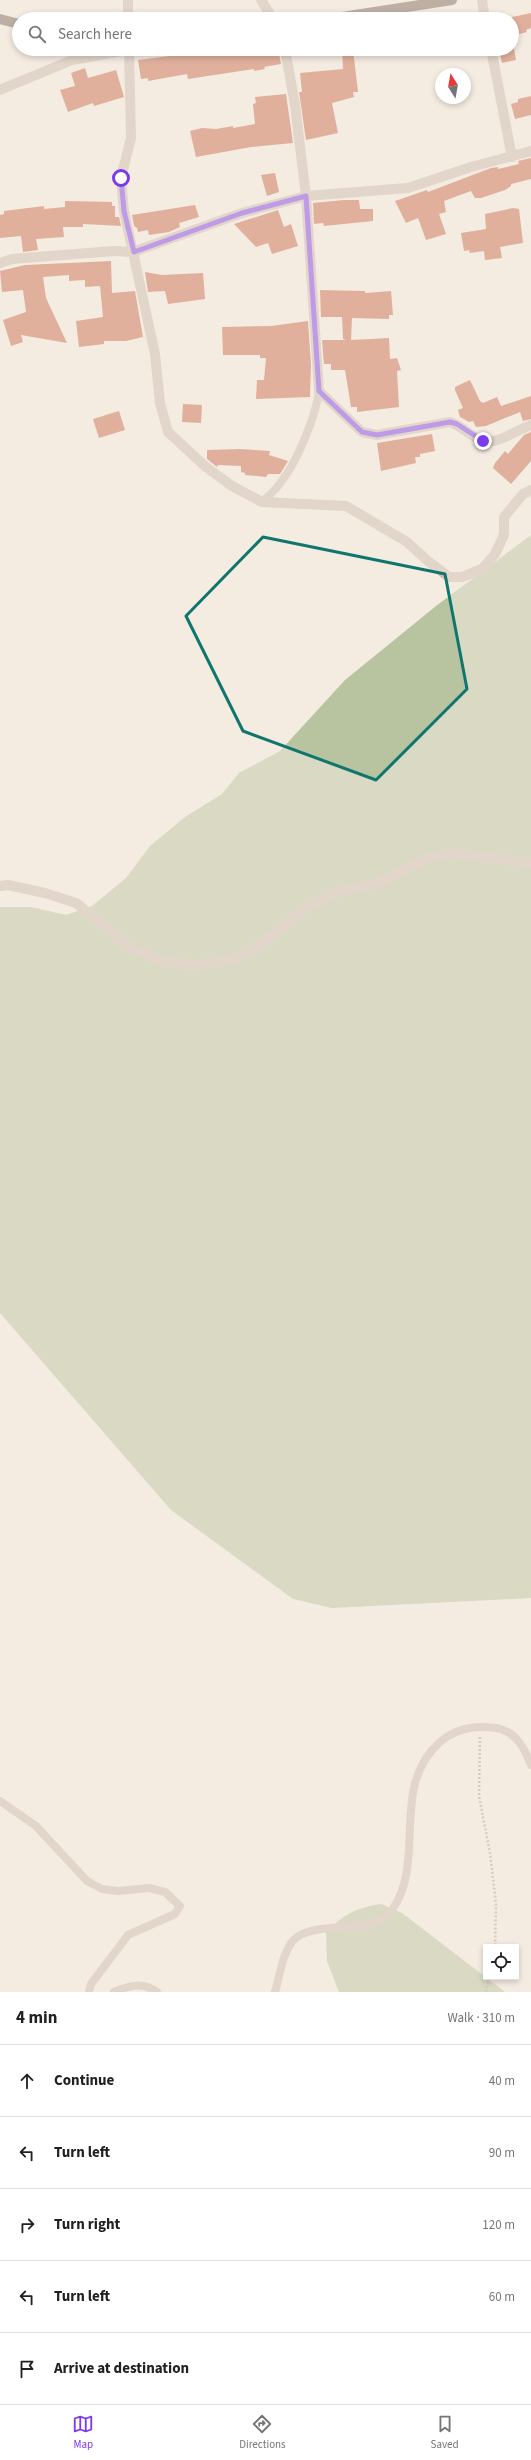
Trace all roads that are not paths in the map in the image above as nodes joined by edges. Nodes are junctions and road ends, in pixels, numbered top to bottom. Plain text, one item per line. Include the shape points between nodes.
1 (128, 0) edge
2 (261, 0) edge
3 (452, 0) edge
4 (482, 0) edge
5 (128, 12) edge
6 (269, 12) edge
7 (374, 12) edge
8 (484, 12) edge
9 (0, 19) edge
10 (12, 22) edge
11 (94, 56) edge
12 (129, 56) edge
13 (286, 56) edge
14 (492, 56) edge
15 (0, 90) edge
16 (531, 151) edge
17 (512, 157) junction
18 (306, 196) junction
19 (134, 252) junction
20 (0, 263) edge
21 (319, 391) junction
22 (531, 425) edge
23 (531, 490) edge
24 (262, 502) junction
25 (531, 863) edge
26 (0, 886) edge
27 (531, 1765) edge
28 (0, 1801) edge
29 (89, 1992) edge
30 (114, 1992) edge
31 (157, 1992) edge
32 (275, 1992) edge

1 - 5 street
2 - 6 street
3 - 7 main road
4 - 8 street
9 - 10 main road
11 - 15 street via 72,60
12 - 19 street via 131,138 121,178 124,211
13 - 18 street via 296,105
14 - 17 street
16 - 17 street
17 - 18 street via 471,167 408,188
18 - 19 street via 242,213
18 - 21 street
19 - 20 street via 12,258
19 - 24 street via 155,354 160,403 168,432 222,479
21 - 22 street via 362,432 377,435 450,422 483,441 492,441
21 - 24 lane via 317,408 282,482
23 - 24 street via 523,494 504,517 504,535 496,554 482,569 462,577 449,577 407,542 346,506
25 - 26 street via 452,853 428,858 378,883 336,893 313,904 246,954 233,959 195,965 161,961 133,949 76,903 45,893 8,885
27 - 32 lane via 524,1746 500,1728 462,1728 447,1736 430,1751 420,1767 413,1786 404,1882 391,1910 375,1922 312,1932 297,1937 287,1950
28 - 29 lane via 36,1826 87,1881 102,1889 118,1891 148,1888 165,1892 180,1906 175,1914 128,1936 91,1984
30 - 31 lane via 137,1984 149,1986

